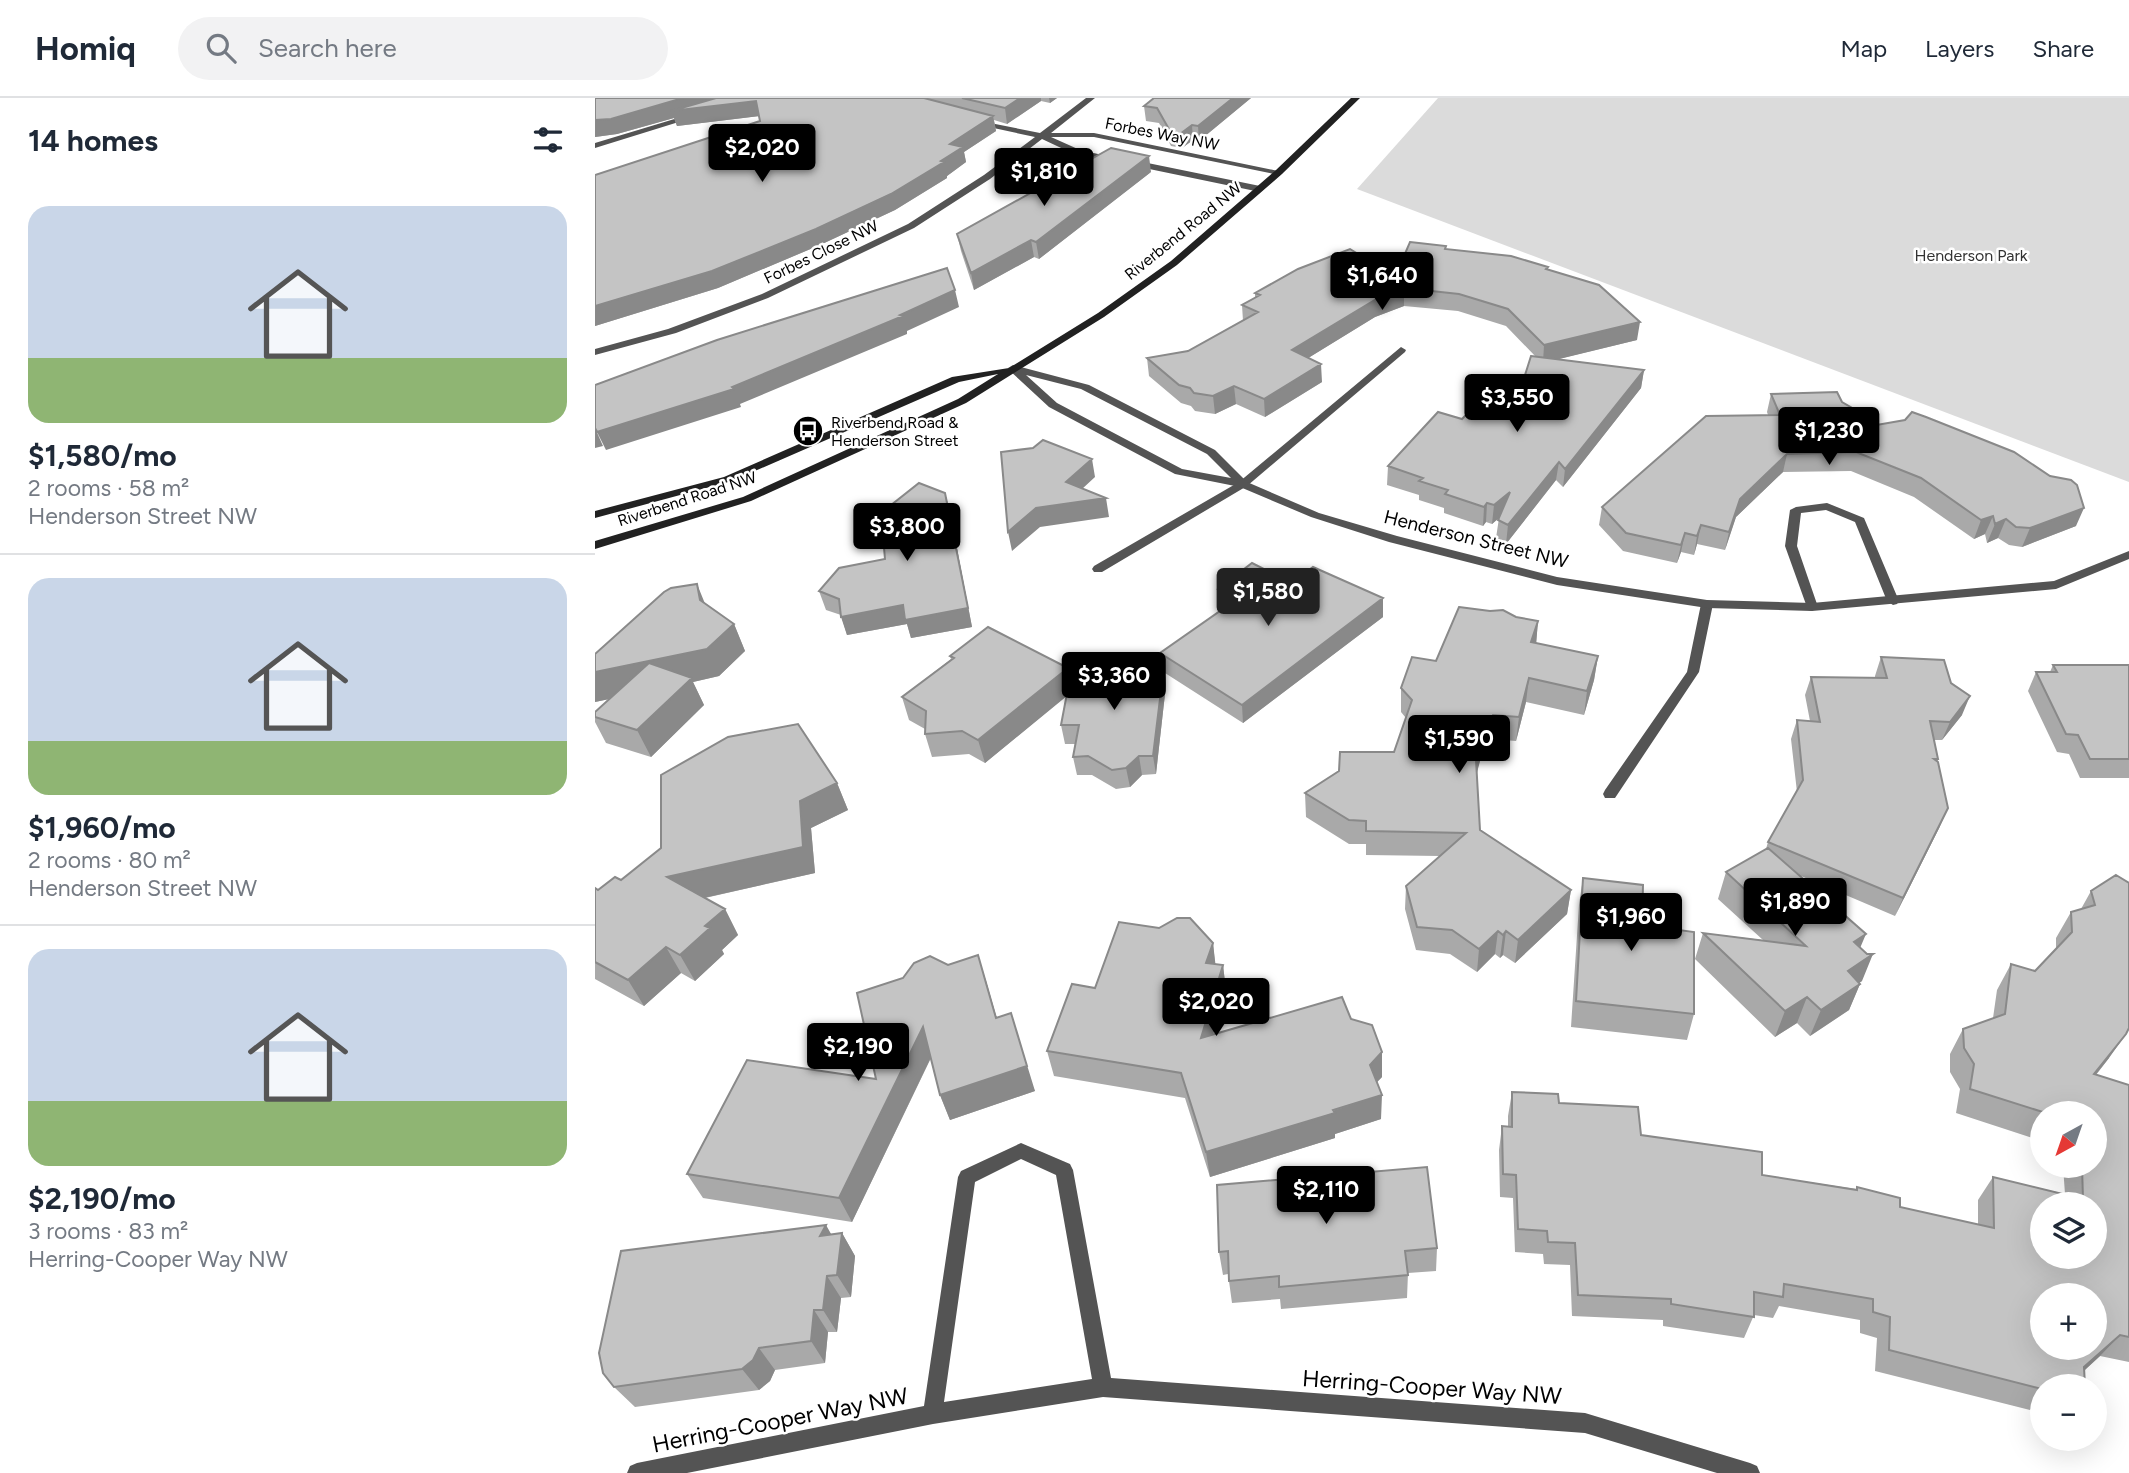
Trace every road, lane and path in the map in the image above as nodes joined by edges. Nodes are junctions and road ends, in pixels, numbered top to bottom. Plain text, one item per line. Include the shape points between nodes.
1 (1090, 98) edge
2 (1356, 98) edge
3 (699, 115) edge
4 (970, 121) edge
5 (1039, 135) junction
6 (595, 146) edge
7 (1279, 172) junction
8 (1260, 189) junction
9 (1401, 350) dead end
10 (595, 352) edge
11 (1013, 368) junction
12 (1243, 484) junction
13 (595, 515) edge
14 (595, 545) edge
15 (2129, 555) edge
16 (1098, 569) dead end
17 (1893, 601) junction
18 (1707, 604) junction
19 (1812, 607) junction
20 (1609, 794) dead end
21 (1103, 1387) junction
22 (933, 1414) junction
23 (637, 1473) edge
24 (1749, 1473) edge

1 - 5 street, Forbes Close NW
2 - 7 main road, Riverbend Road NW
3 - 6 street
4 - 5 street, Forbes Way NW
5 - 7 street, Forbes Way NW via 1094,135
5 - 8 street, Forbes Way NW via 1077,152
5 - 10 street, Forbes Close NW via 986,177 911,226 861,251 765,296 672,331
7 - 8 main road, Riverbend Road NW
8 - 11 main road, Riverbend Road NW via 1164,270
9 - 12 street
11 - 12 street, Henderson Street NW via 1085,387 1211,452
11 - 12 street, Henderson Street NW via 1053,405 1179,472
11 - 13 main road, Riverbend Road NW via 956,379 728,480
11 - 14 main road, Riverbend Road NW via 962,401 747,499
12 - 16 street
12 - 18 street, Henderson Street NW via 1315,515 1393,540 1557,581
15 - 17 street, Henderson Street NW via 2056,585
17 - 19 street, Henderson Street NW
17 - 19 street via 1860,520 1827,506 1796,510 1791,546
18 - 19 street, Henderson Street NW
18 - 20 street via 1693,673
21 - 22 street, Herring-Cooper Way NW
21 - 22 street, Herring-Cooper Way NW via 1064,1170 1021,1152 967,1177
21 - 24 street, Herring-Cooper Way NW via 1585,1423
22 - 23 street, Herring-Cooper Way NW

